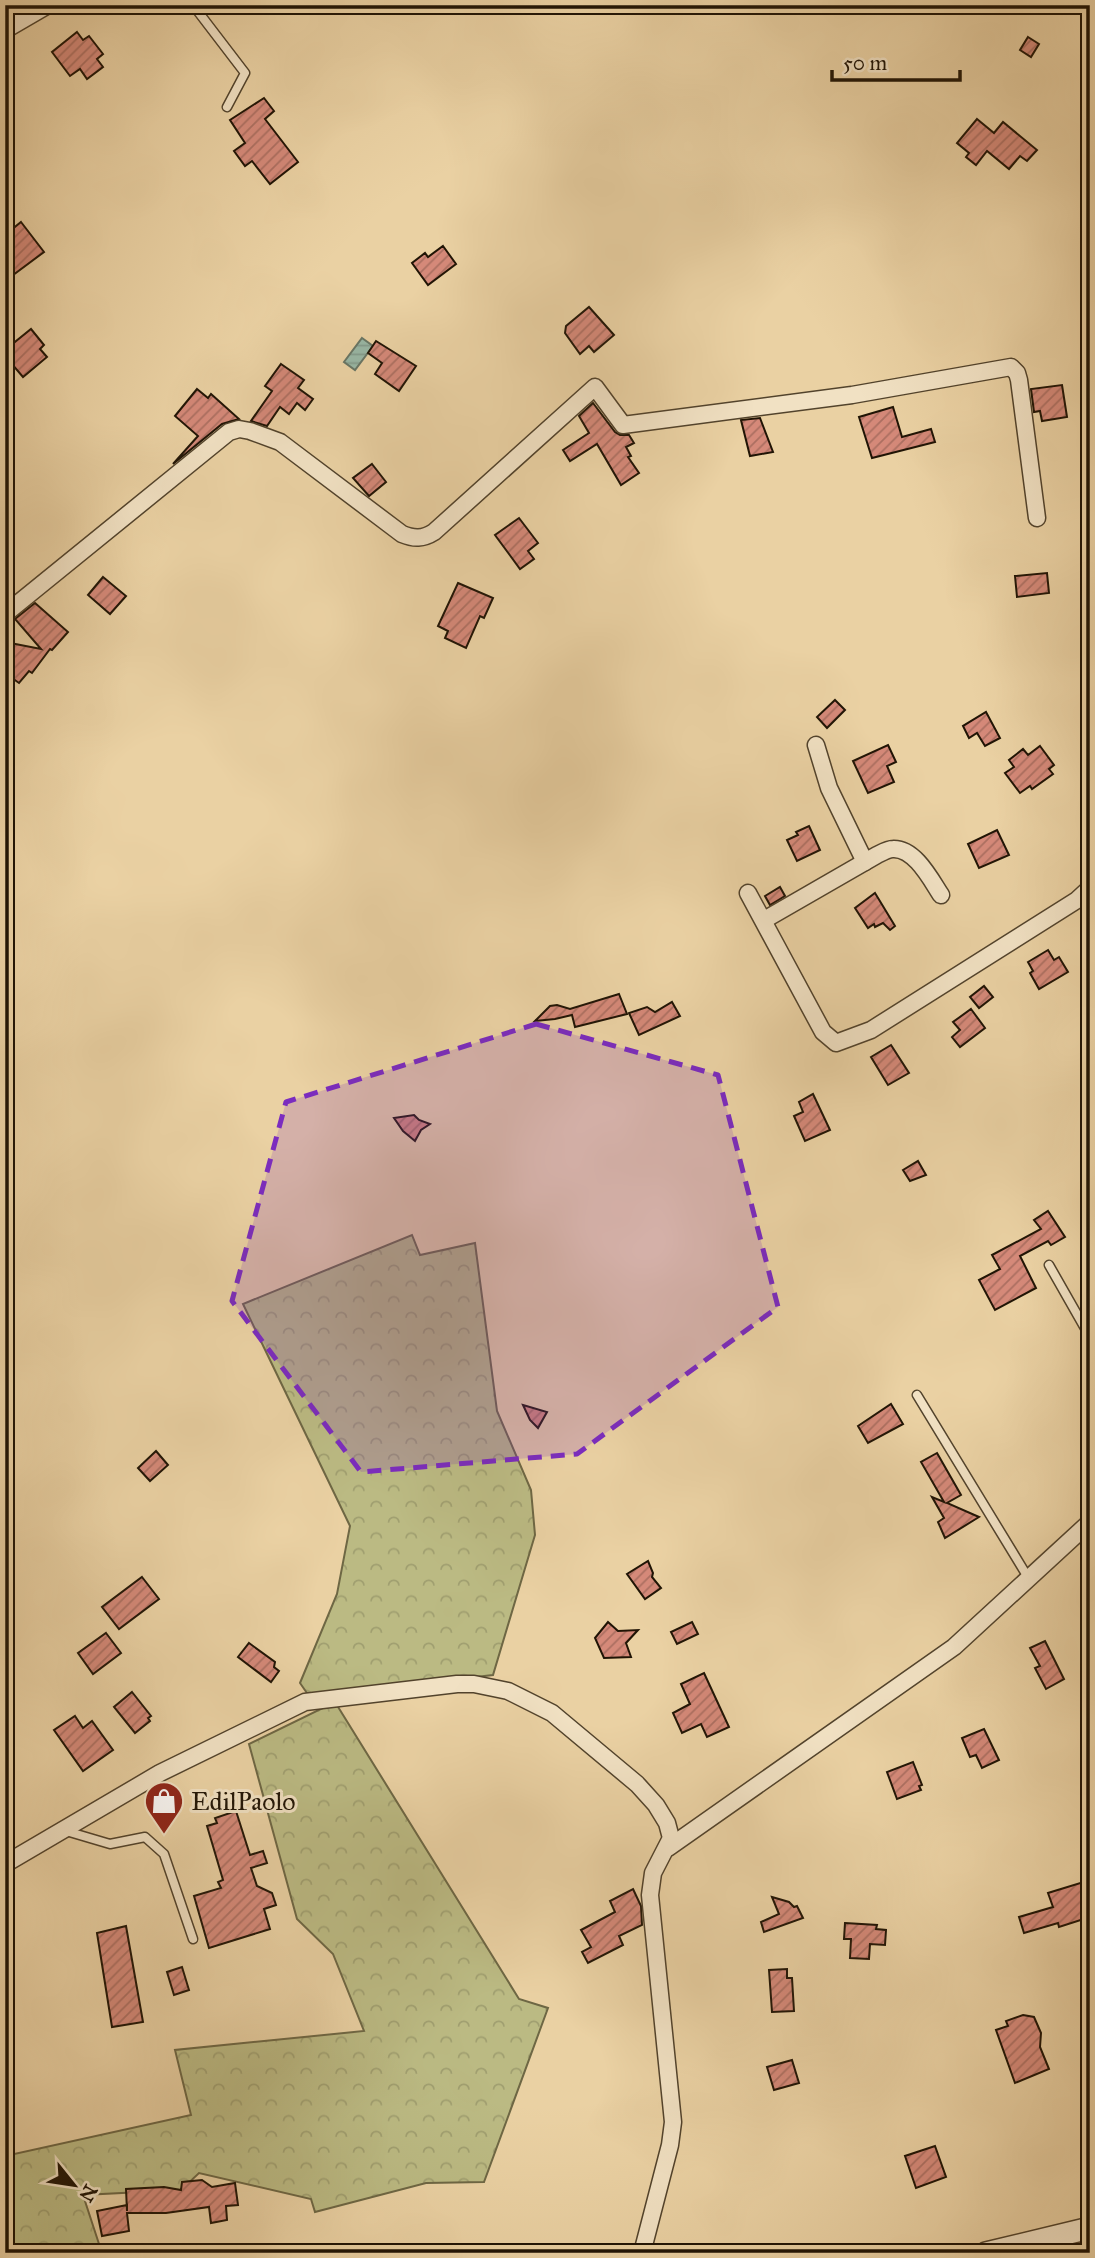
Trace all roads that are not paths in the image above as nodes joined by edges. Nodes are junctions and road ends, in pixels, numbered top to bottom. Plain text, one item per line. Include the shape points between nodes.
1 (48, 5) edge
2 (193, 5) edge
3 (5, 30) edge
4 (227, 107) dead end
5 (1037, 518) dead end
6 (5, 614) edge
7 (816, 745) dead end
8 (864, 862) junction
9 (1090, 888) edge
10 (748, 893) dead end
11 (941, 895) dead end
12 (764, 920) junction
13 (1049, 1265) dead end
14 (1090, 1337) edge
15 (917, 1395) dead end
16 (1090, 1522) edge
17 (1029, 1579) junction
18 (63, 1830) junction
19 (667, 1848) junction
20 (5, 1864) edge
21 (193, 1939) dead end
22 (1090, 2228) edge
23 (642, 2253) edge
24 (986, 2253) edge

1 - 3 street
2 - 4 lane via 244,73
5 - 6 street via 1019,380 1011,367 852,395 623,425 596,387 434,532 420,538 402,534 280,442 250,431 229,432
7 - 8 street via 829,788
8 - 11 street via 893,849 908,853
8 - 12 street
9 - 12 street via 871,1030 836,1043 822,1032
10 - 12 street
13 - 14 lane
15 - 17 lane
16 - 17 street
17 - 19 street via 954,1647
18 - 19 street via 160,1773 305,1702 474,1684 508,1691 552,1713 637,1784 667,1823 671,1838
18 - 20 street
18 - 21 lane via 110,1844 145,1837 164,1854
19 - 23 street via 653,1873 650,1895 673,2122
22 - 24 street

